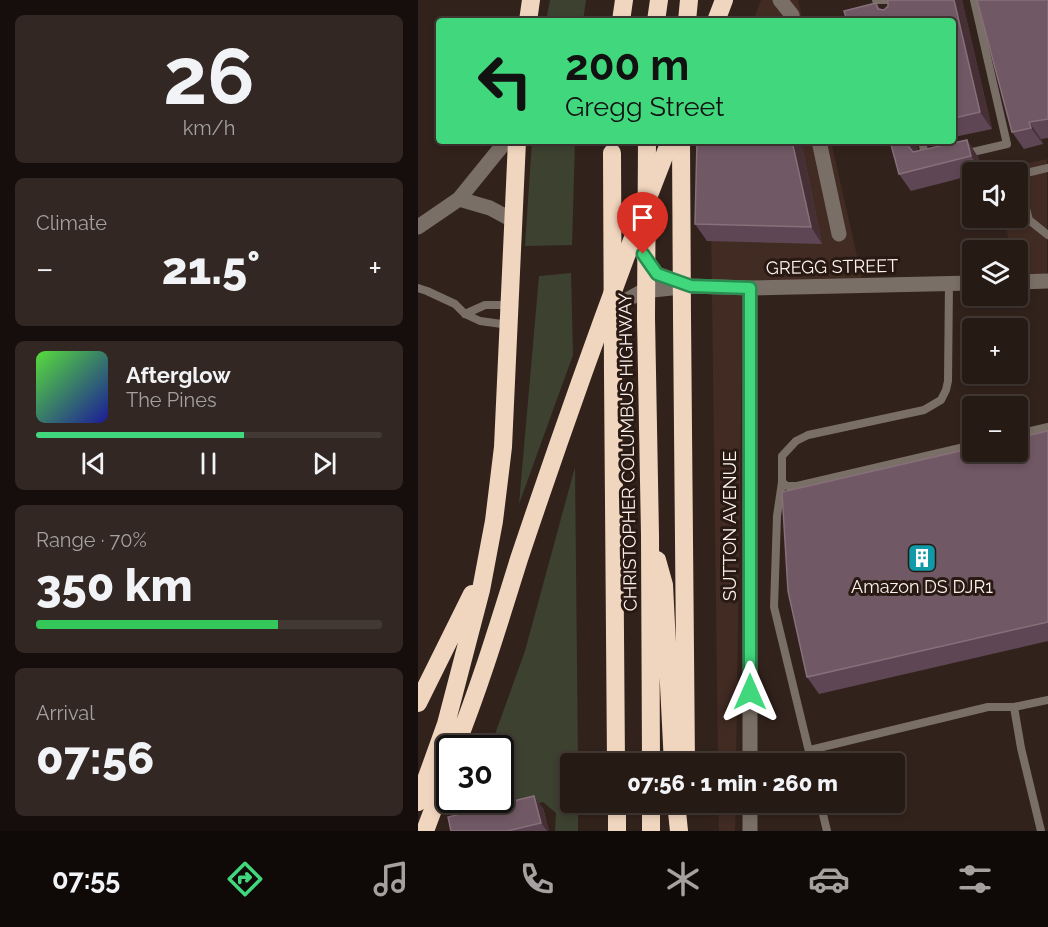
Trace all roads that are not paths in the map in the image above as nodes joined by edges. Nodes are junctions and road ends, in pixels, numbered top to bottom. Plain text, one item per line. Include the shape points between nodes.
1 (531, 0) edge
2 (624, 0) edge
3 (659, 0) edge
4 (689, 0) edge
5 (724, 0) edge
6 (782, 0) edge
7 (876, 0) edge
8 (888, 0) edge
9 (974, 0) edge
10 (892, 10) edge
11 (528, 18) edge
12 (621, 18) edge
13 (656, 18) edge
14 (687, 18) edge
15 (717, 18) edge
16 (792, 18) edge
17 (504, 144) edge
18 (517, 144) edge
19 (647, 144) edge
20 (669, 144) edge
21 (681, 144) edge
22 (820, 144) edge
23 (923, 144) edge
24 (613, 147) edge
25 (950, 157) edge
26 (938, 160) edge
27 (1048, 168) edge
28 (459, 199) junction
29 (514, 220) junction
30 (418, 227) edge
31 (635, 230) junction
32 (839, 234) dead end
33 (1048, 235) edge
34 (1048, 281) edge
35 (1028, 282) edge
36 (962, 283) edge
37 (949, 284) junction
38 (691, 286) junction
39 (418, 288) edge
40 (750, 288) junction
41 (427, 291) junction
42 (418, 295) edge
43 (510, 305) junction
44 (465, 314) junction
45 (509, 325) junction
46 (599, 331) junction
47 (1048, 427) edge
48 (1028, 432) edge
49 (962, 448) edge
50 (782, 482) junction
51 (650, 535) junction
52 (486, 565) junction
53 (1048, 700) edge
54 (418, 703) edge
55 (1014, 707) junction
56 (461, 735) edge
57 (810, 750) junction
58 (616, 753) edge
59 (651, 753) edge
60 (672, 753) edge
61 (686, 753) edge
62 (750, 753) edge
63 (810, 753) edge
64 (418, 802) edge
65 (436, 802) edge
66 (617, 813) edge
67 (651, 813) edge
68 (677, 813) edge
69 (686, 813) edge
70 (750, 813) edge
71 (823, 813) edge
72 (425, 831) edge
73 (617, 831) edge
74 (651, 831) edge
75 (679, 831) edge
76 (686, 831) edge
77 (750, 831) edge
78 (827, 831) edge
79 (1041, 831) edge

1 - 11 highway
2 - 12 highway
3 - 13 highway
4 - 14 highway
5 - 15 highway
6 - 16 street
7 - 8 lane
8 - 10 lane
9 - 25 lane via 1007,144
17 - 28 street
18 - 29 highway
19 - 51 highway, CHRISTOPHER COLUMBUS HIGHWAY, bridge
20 - 31 highway
21 - 61 highway, bridge
22 - 32 street
23 - 26 lane via 927,162
24 - 58 highway, CHRISTOPHER COLUMBUS HIGHWAY, bridge
27 - 33 lane via 1022,174 1019,182 1029,220
28 - 29 street
28 - 30 street
29 - 43 highway
31 - 38 street, GREGG STREET via 643,254 657,274
31 - 46 highway
34 - 35 street
36 - 37 street, GREGG STREET
37 - 40 street, GREGG STREET
37 - 50 lane via 948,381 941,400 924,410 808,435 796,441 782,456
38 - 40 street, GREGG STREET
38 - 46 street, GREGG STREET via 643,291 622,302
39 - 41 lane
40 - 62 street, SUTTON AVENUE
41 - 42 lane
41 - 44 lane via 455,304
43 - 44 lane via 485,305
43 - 45 highway
44 - 45 lane via 480,321
45 - 52 highway via 504,447
46 - 56 highway
47 - 48 lane
49 - 50 lane via 797,486
50 - 57 lane via 774,607
51 - 59 highway, CHRISTOPHER COLUMBUS HIGHWAY
51 - 60 highway via 664,585
52 - 54 highway
52 - 64 highway via 446,724
53 - 55 lane
55 - 57 lane via 988,707
55 - 79 lane
57 - 63 lane
65 - 72 highway
66 - 73 highway
67 - 74 highway
68 - 75 highway
69 - 76 highway
70 - 77 street
71 - 78 lane

